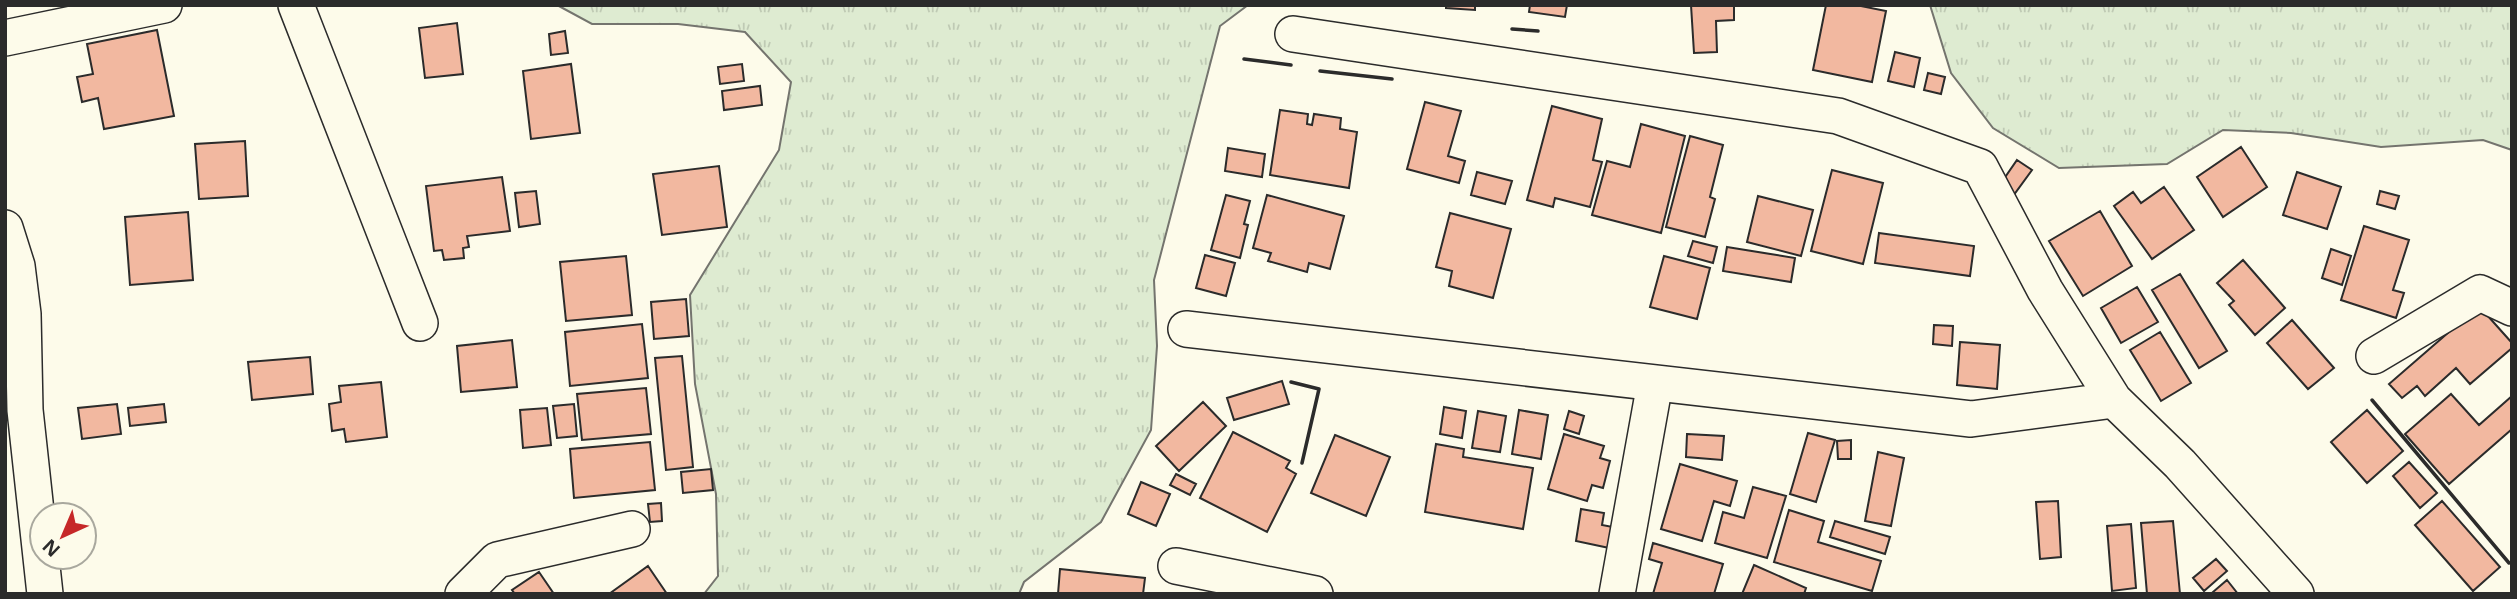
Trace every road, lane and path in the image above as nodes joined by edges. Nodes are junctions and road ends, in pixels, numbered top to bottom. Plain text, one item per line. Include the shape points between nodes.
1 (164, 5) edge
2 (296, 5) edge
3 (1293, 34) dead end
4 (5, 38) edge
5 (5, 228) edge
6 (2512, 308) edge
7 (420, 323) dead end
8 (1186, 329) dead end
9 (2374, 356) dead end
10 (1655, 383) junction
11 (2114, 400) junction
12 (632, 529) dead end
13 (1176, 566) dead end
14 (46, 594) edge
15 (463, 594) edge
16 (1315, 594) edge
17 (1617, 594) edge
18 (2296, 594) edge

1 - 4 street
2 - 7 street
3 - 11 street via 1838,116 1980,167 2045,290
5 - 14 street via 17,266 23,314 25,410
6 - 9 street via 2480,293
8 - 10 street
10 - 11 street via 1971,419
10 - 17 street
11 - 18 street via 2180,464
12 - 15 street via 497,560
13 - 16 street

